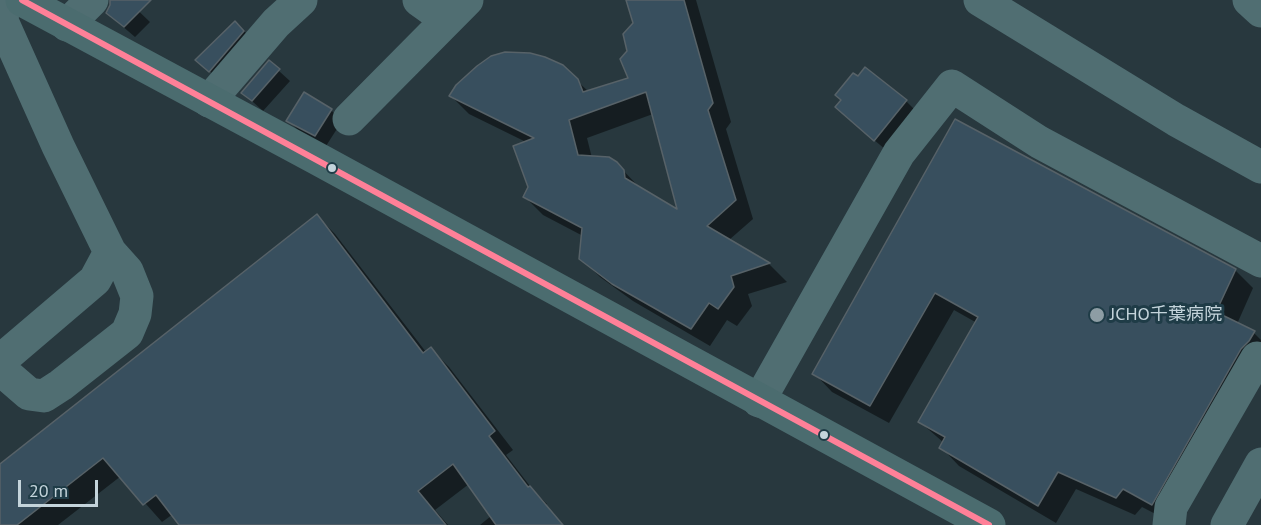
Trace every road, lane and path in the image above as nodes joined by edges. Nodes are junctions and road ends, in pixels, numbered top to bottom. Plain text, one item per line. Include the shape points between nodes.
1 (4, 0) edge
2 (22, 0) edge
3 (92, 0) edge
4 (301, 0) edge
5 (419, 0) edge
6 (980, 0) edge
7 (1249, 0) edge
8 (457, 10) edge
9 (1261, 11) edge
10 (67, 25) junction
11 (209, 101) junction
12 (349, 119) dead end
13 (1261, 167) edge
14 (110, 252) junction
15 (1261, 261) edge
16 (0, 361) edge
17 (1261, 361) edge
18 (0, 369) edge
19 (759, 401) junction
20 (1260, 468) edge
21 (989, 525) edge
22 (1169, 525) edge
23 (1227, 525) edge

1 - 14 street via 2,21
2 - 10 main road
3 - 10 street
4 - 11 street
5 - 8 street
6 - 13 street via 1176,120
7 - 9 street
8 - 12 street
10 - 11 main road
11 - 19 main road
14 - 16 street via 95,280
14 - 18 street via 127,271 137,296 127,333 44,396 29,394
15 - 19 street via 1039,142 952,86 898,153
17 - 22 street via 1257,358 1171,507
19 - 21 main road
20 - 23 street

